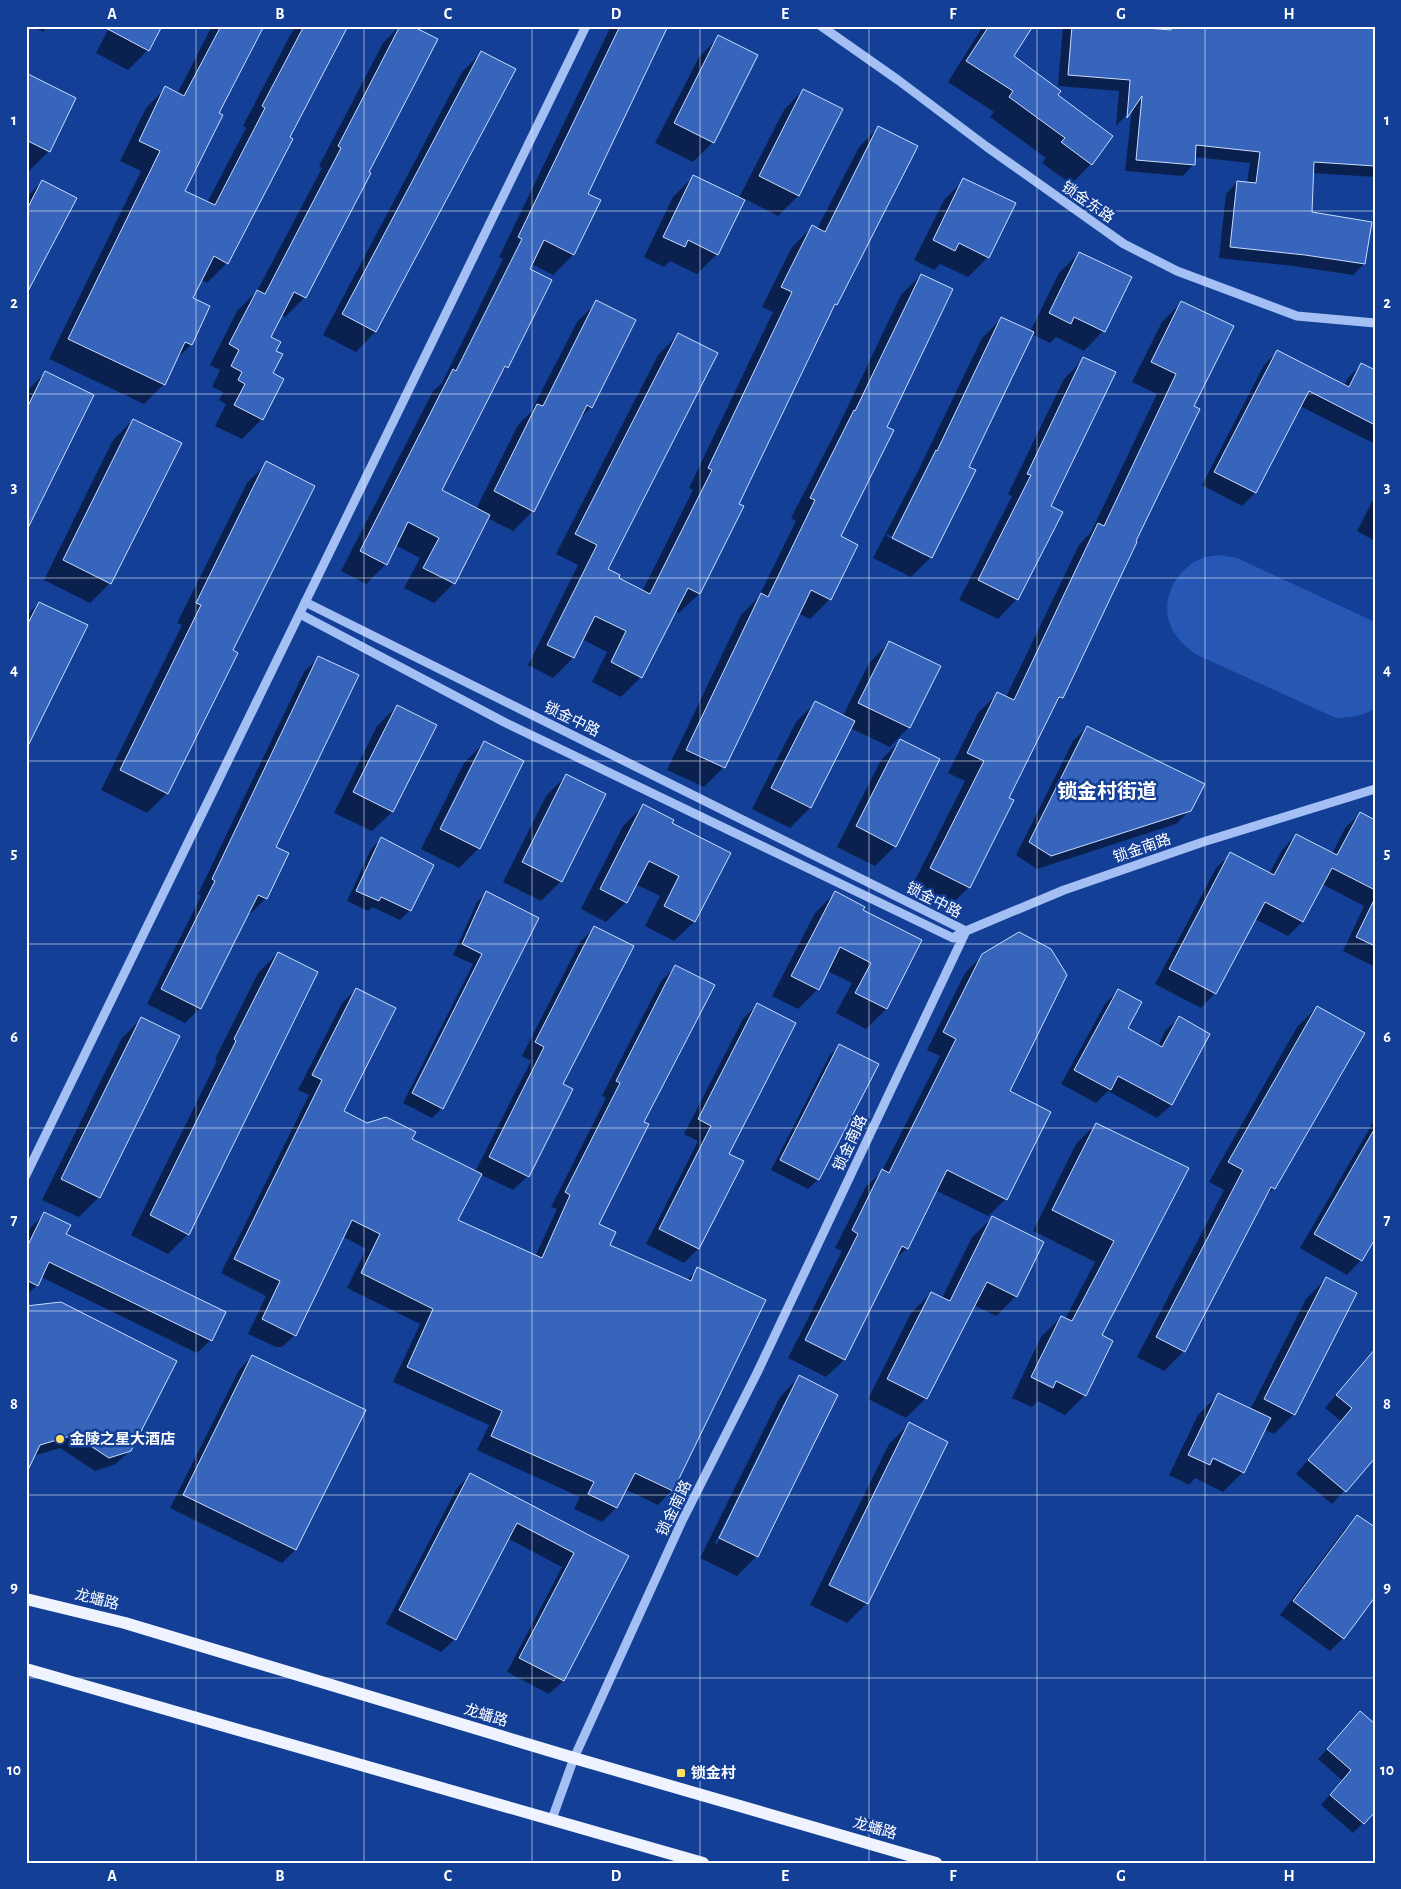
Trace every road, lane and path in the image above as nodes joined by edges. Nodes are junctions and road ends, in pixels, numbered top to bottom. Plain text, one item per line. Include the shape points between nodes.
1 (586, 26) edge
2 (821, 26) edge
3 (1375, 323) edge
4 (305, 602) junction
5 (300, 614) junction
6 (1375, 789) edge
7 (966, 931) junction
8 (26, 1175) edge
9 (26, 1599) edge
10 (26, 1669) edge
11 (574, 1758) junction
12 (552, 1819) junction
13 (703, 1863) edge
14 (936, 1863) edge

1 - 4 street
2 - 3 street, 锁金东路 via 1124,244 1177,271 1297,316
4 - 5 street
4 - 7 street, 锁金中路
5 - 7 street, 锁金中路 via 504,722 953,938
5 - 8 street
6 - 7 street, 锁金南路 via 1064,890
7 - 11 street, 锁金南路 via 757,1373 682,1521
9 - 11 main road, 龙蟠路 via 125,1623
10 - 12 main road
11 - 12 street, 锁金南路
11 - 14 main road, 龙蟠路
12 - 13 main road

